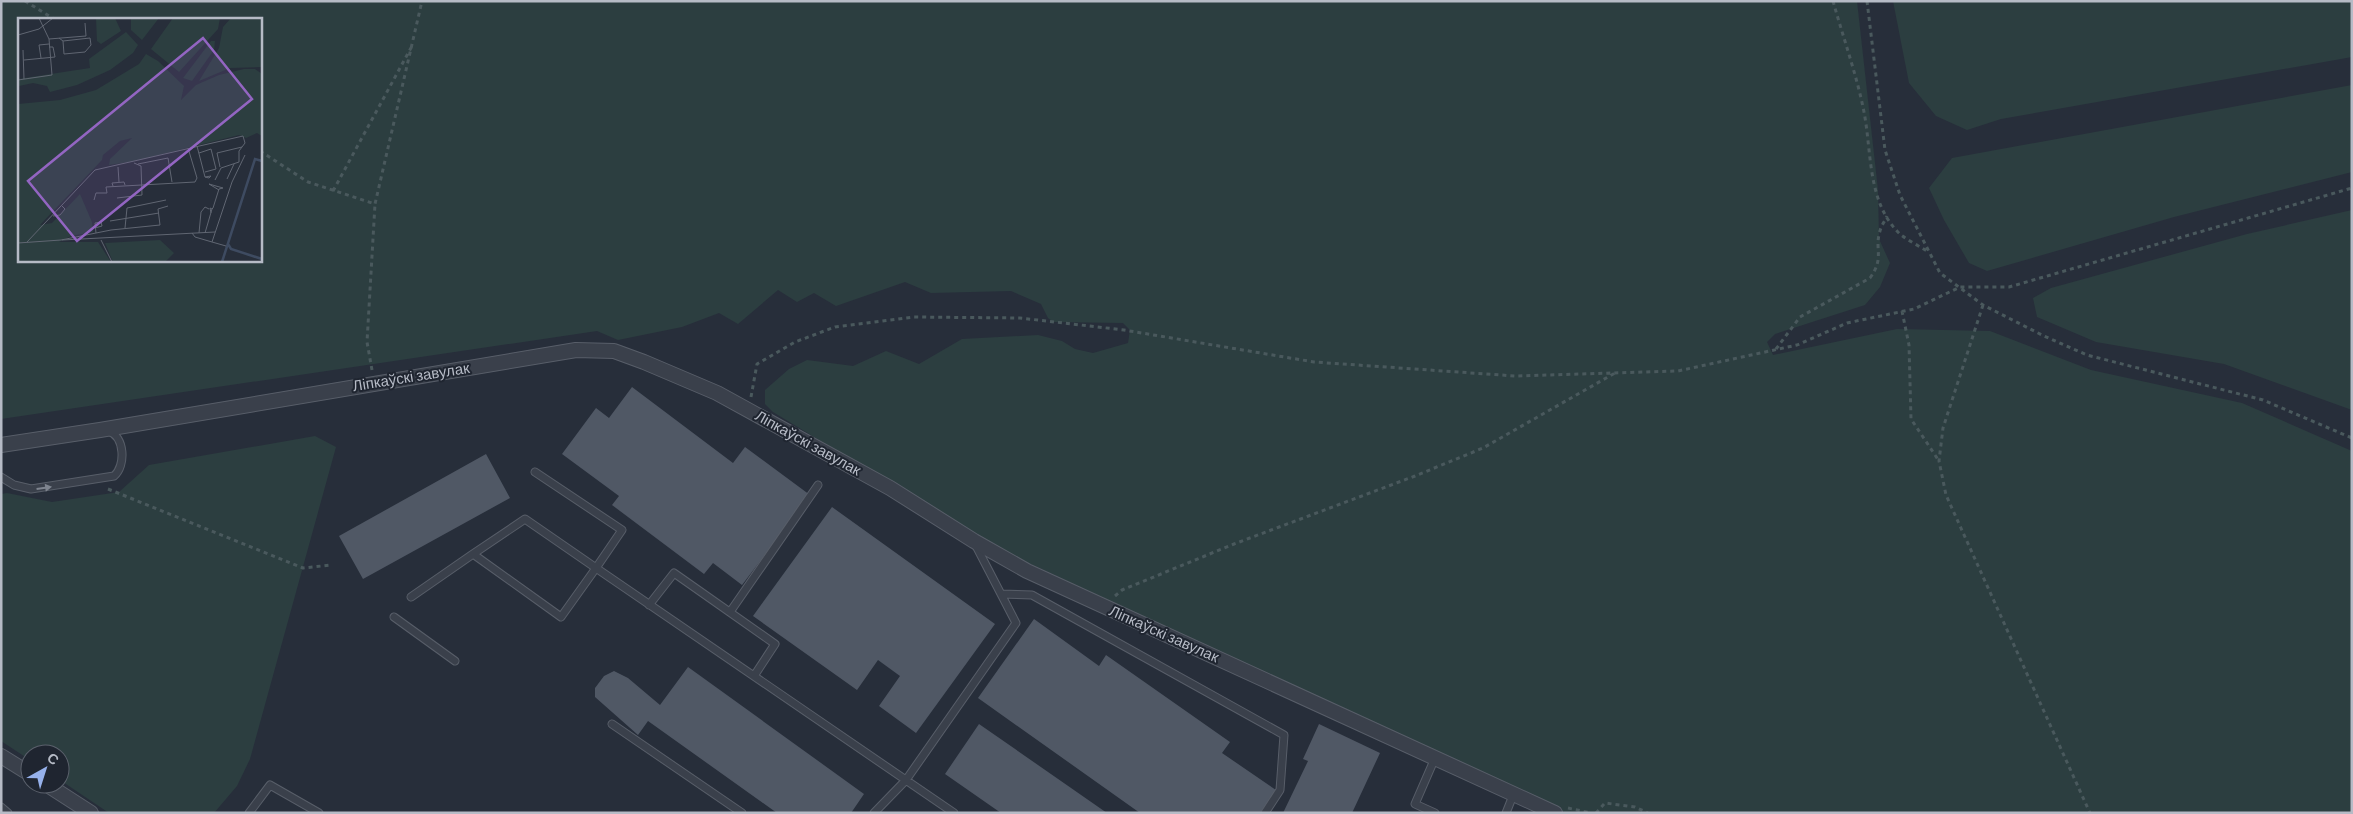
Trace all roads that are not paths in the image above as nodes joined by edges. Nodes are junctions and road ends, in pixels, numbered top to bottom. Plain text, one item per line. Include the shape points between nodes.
1 (100, 430) junction
2 (1, 445) edge
3 (534, 472) dead end
4 (1, 478) edge
5 (818, 485) dead end
6 (974, 541) junction
7 (473, 554) junction
8 (596, 568) junction
9 (1001, 594) junction
10 (411, 597) dead end
11 (650, 605) junction
12 (730, 612) junction
13 (394, 617) dead end
14 (455, 661) dead end
15 (754, 676) junction
16 (612, 724) dead end
17 (1, 756) edge
18 (1435, 757) junction
19 (20, 768) edge
20 (906, 780) junction
21 (1514, 793) junction
22 (62, 794) edge
23 (1, 808) edge
24 (8, 813) edge
25 (91, 813) edge
26 (249, 813) edge
27 (319, 813) edge
28 (742, 813) edge
29 (874, 813) edge
30 (954, 813) edge
31 (1265, 813) edge
32 (1435, 813) edge
33 (1506, 813) edge
34 (1555, 813) edge

1 - 2 street, Ліпкаўскі завулак
4 -> 1 lane via 31,489 114,476 122,466 120,441 110,431
1 - 6 street, Ліпкаўскі завулак via 576,350 614,351 717,393 890,488
3 - 8 lane via 622,530
5 - 12 lane
6 - 9 lane
6 - 18 street, Ліпкаўскі завулак via 1027,571
7 - 8 lane via 524,519
7 - 8 lane via 561,617
7 - 10 lane
8 - 11 lane
9 - 20 lane via 1016,623
9 - 31 lane via 1032,595 1284,735 1280,790
11 - 12 lane via 674,573
11 - 15 lane
12 - 15 lane via 775,644
13 - 14 lane
15 - 20 lane
16 - 28 lane
17 - 19 street
18 - 21 street, Ліпкаўскі завулак
18 - 32 lane via 1415,804
20 - 29 lane
20 - 30 lane
21 - 33 lane
21 - 34 street, Ліпкаўскі завулак
22 - 25 street
23 - 24 lane
26 - 27 lane via 270,785

